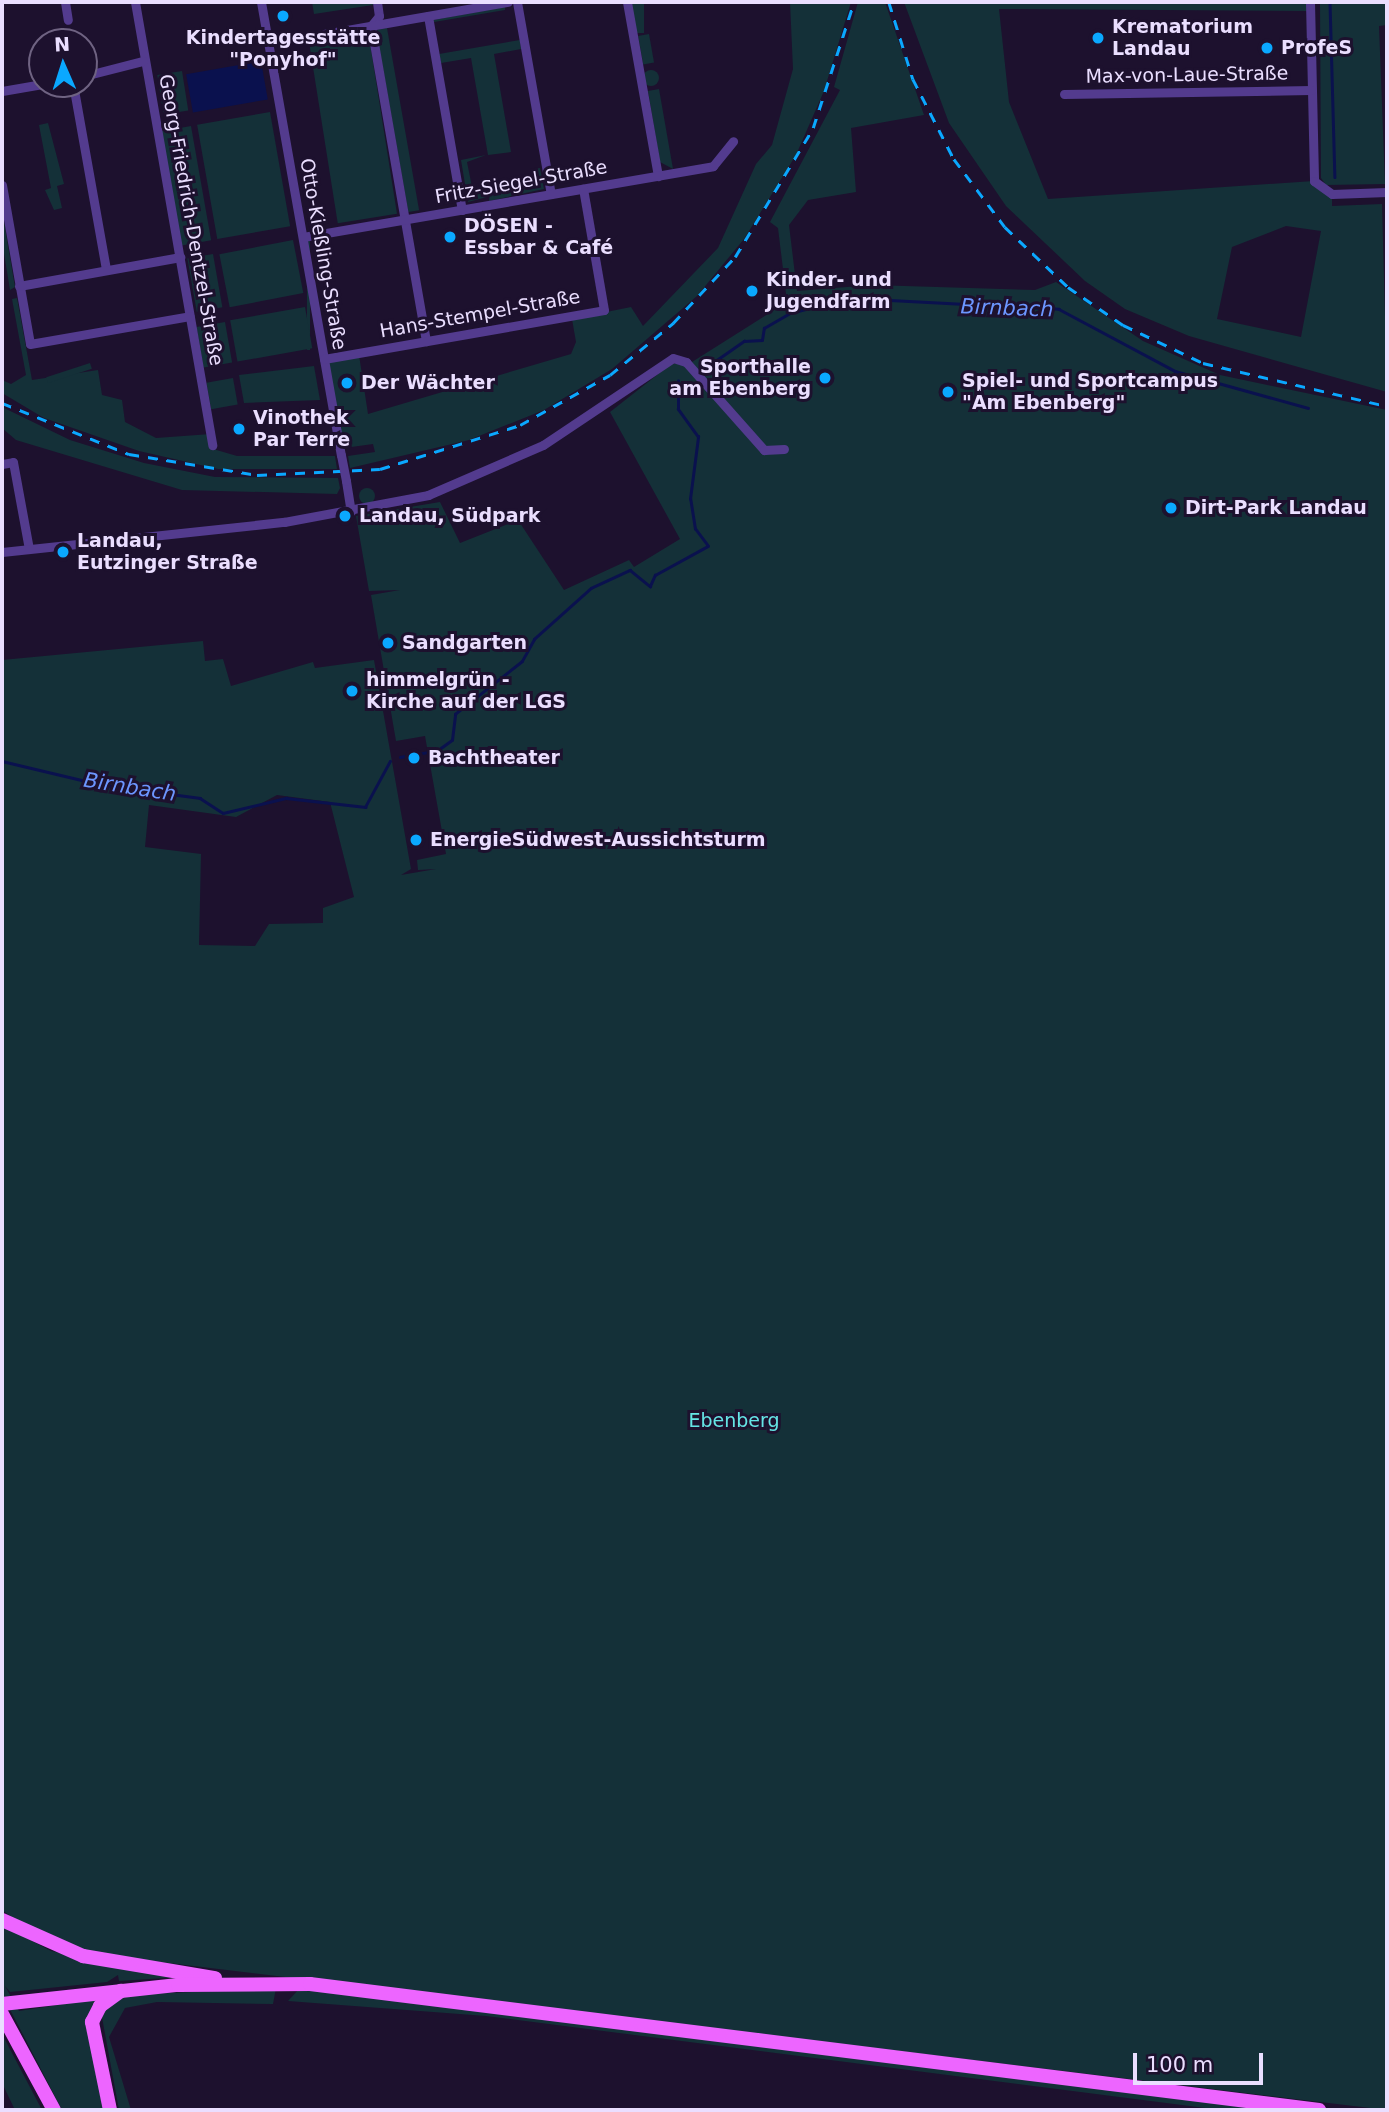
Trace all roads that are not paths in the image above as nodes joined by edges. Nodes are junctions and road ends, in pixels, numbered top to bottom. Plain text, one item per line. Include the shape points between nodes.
1 (65, 2) edge
2 (135, 2) edge
3 (261, 2) edge
4 (377, 2) edge
5 (508, 2) edge
6 (517, 2) edge
7 (627, 2) edge
8 (1310, 2) edge
9 (428, 16) junction
10 (68, 20) dead end
11 (370, 26) junction
12 (301, 38) dead end
13 (143, 61) junction
14 (98, 72) edge
15 (28, 86) edge
16 (1311, 90) junction
17 (2, 91) edge
18 (1064, 94) dead end
19 (75, 98) edge
20 (733, 141) dead end
21 (658, 176) junction
22 (2, 185) edge
23 (583, 189) junction
24 (1387, 192) edge
25 (551, 194) junction
26 (462, 209) junction
27 (404, 220) junction
28 (303, 237) junction
29 (180, 257) junction
30 (106, 270) junction
31 (19, 286) junction
32 (190, 316) junction
33 (426, 341) junction
34 (324, 359) junction
35 (212, 444) dead end
36 (784, 449) dead end
37 (2, 464) edge
38 (351, 512) junction
39 (29, 549) junction
40 (2, 552) edge
41 (2, 1920) edge
42 (233, 1982) junction
43 (122, 1990) junction
44 (9, 2003) edge
45 (2, 2014) edge
46 (54, 2110) edge
47 (110, 2110) edge
48 (1319, 2110) edge

1 - 10 street
2 - 13 street, Georg-Friedrich-Dentzel-Straße
3 - 28 street, Otto-Kießling-Straße
4 - 11 street via 379,16
5 - 9 street
6 - 25 street
7 - 21 street
8 - 16 street
9 - 11 street
9 - 26 street
11 - 12 street
11 - 27 street
13 - 14 street
13 - 29 street, Georg-Friedrich-Dentzel-Straße
15 - 17 street
16 - 18 street, Max-von-Laue-Straße
16 - 24 street via 1312,167 1321,190
19 - 30 street
20 - 21 street, Fritz-Siegel-Straße via 713,166
21 - 23 street, Fritz-Siegel-Straße
22 - 31 street
23 - 25 street, Fritz-Siegel-Straße
23 - 33 street, Hans-Stempel-Straße via 604,310
25 - 26 street, Fritz-Siegel-Straße
26 - 27 street, Fritz-Siegel-Straße
27 - 28 street, Fritz-Siegel-Straße
27 - 33 street
28 - 34 street, Otto-Kießling-Straße
29 - 30 street
29 - 32 street, Georg-Friedrich-Dentzel-Straße
30 - 31 street
31 - 32 street via 30,344
32 - 35 street, Georg-Friedrich-Dentzel-Straße
33 - 34 street, Hans-Stempel-Straße
34 - 38 street, Otto-Kießling-Straße, bridge
36 - 38 street via 764,450 686,362 673,359 569,429 495,469 428,495
37 - 39 street via 13,462
38 - 39 street
39 - 40 street
41 - 42 main road via 83,1956
42 - 43 main road
42 - 48 main road via 345,1988
43 - 44 main road
43 - 47 main road via 100,2006 92,2022
45 - 46 main road

